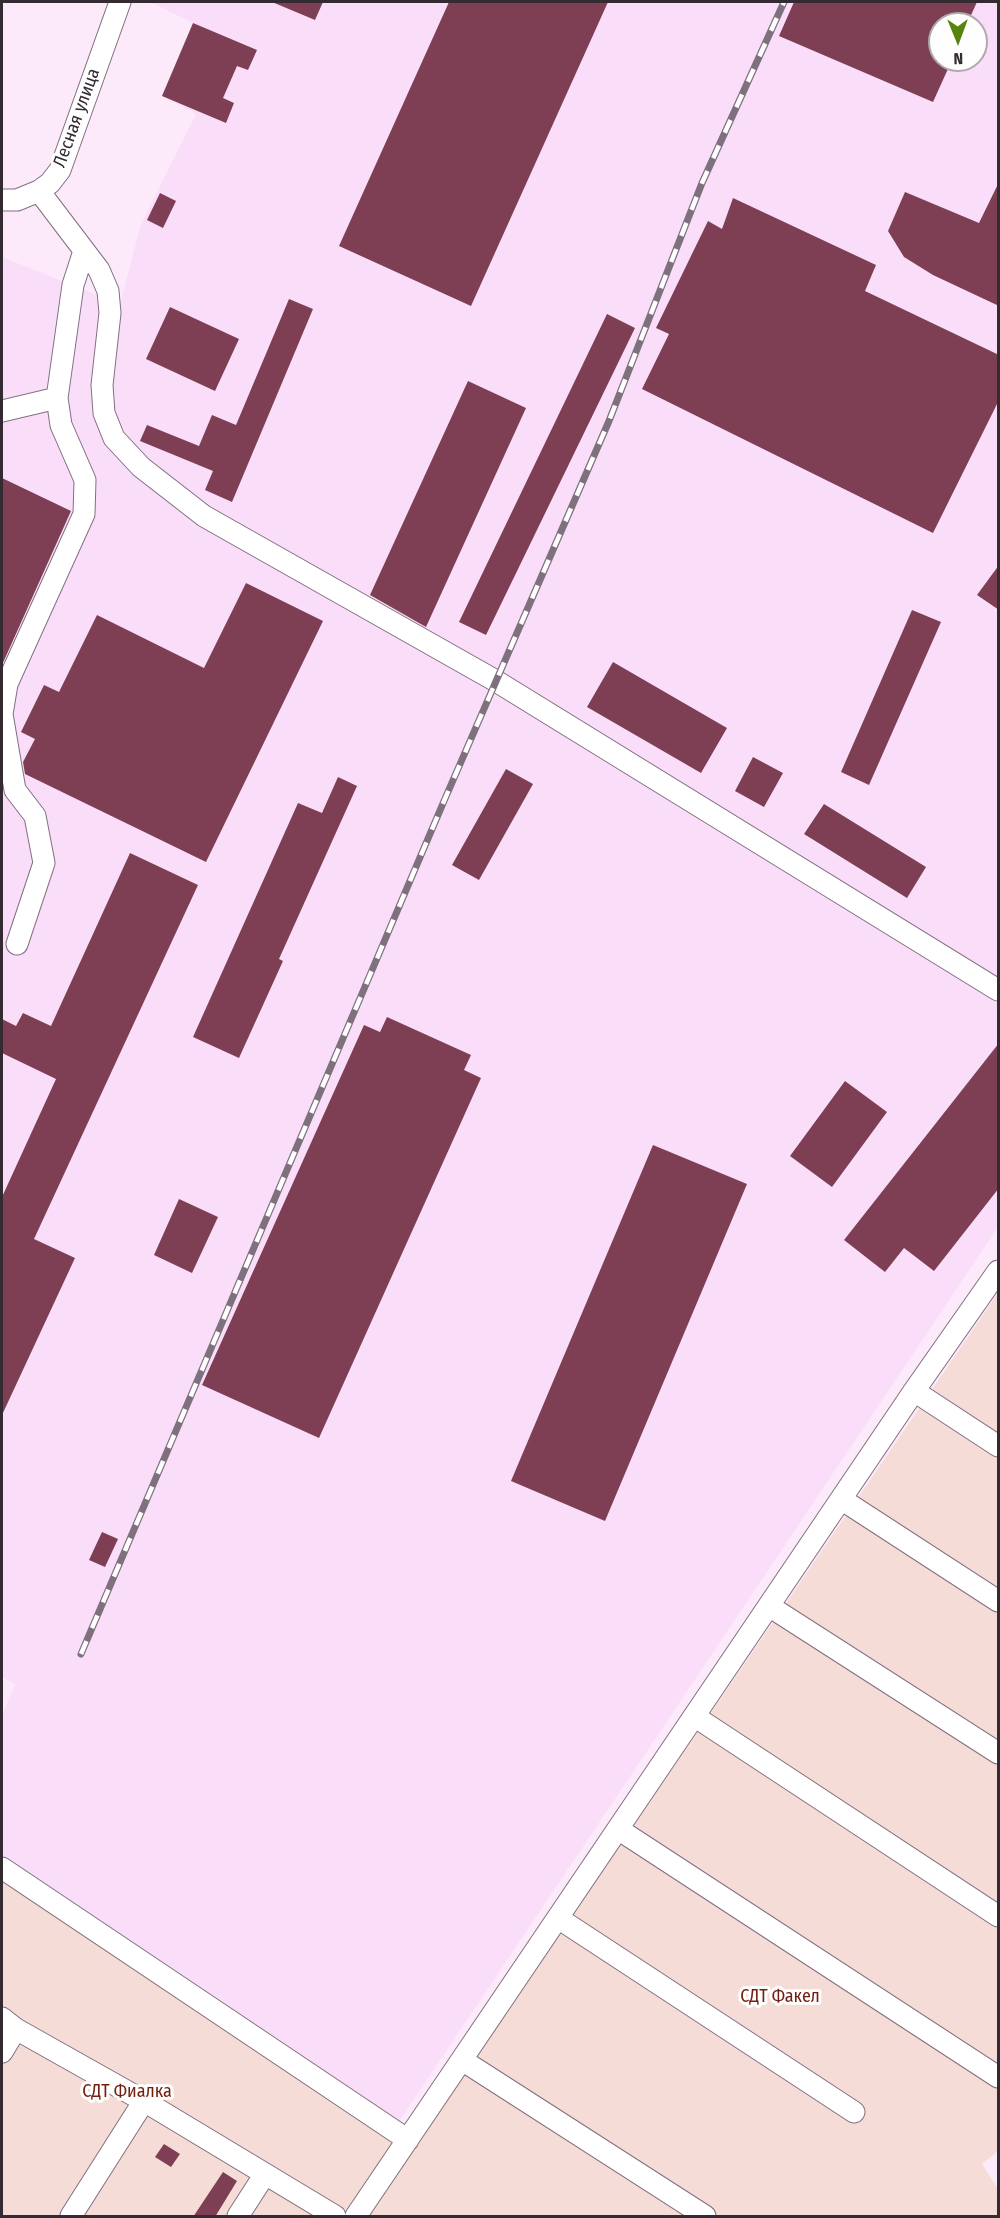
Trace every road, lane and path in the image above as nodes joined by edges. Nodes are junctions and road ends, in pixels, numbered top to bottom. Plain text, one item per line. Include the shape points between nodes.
1 (120, 2) edge
2 (39, 191) junction
3 (2, 200) edge
4 (84, 251) junction
5 (57, 398) junction
6 (2, 411) edge
7 (4, 682) edge
8 (16, 944) dead end
9 (999, 990) edge
10 (997, 1276) edge
11 (914, 1392) junction
12 (999, 1446) edge
13 (841, 1499) junction
14 (999, 1601) edge
15 (769, 1605) junction
16 (694, 1716) junction
17 (999, 1753) edge
18 (618, 1829) junction
19 (2, 1868) edge
20 (999, 1916) edge
21 (558, 1918) junction
22 (9, 2023) edge
23 (2, 2052) edge
24 (462, 2060) junction
25 (999, 2077) edge
26 (144, 2101) junction
27 (854, 2112) dead end
28 (408, 2140) junction
29 (265, 2174) junction
30 (71, 2217) edge
31 (238, 2217) edge
32 (335, 2217) edge
33 (356, 2217) edge
34 (705, 2217) edge

1 - 2 street, Лесная улица via 60,170
2 - 3 street, Лесная улица via 17,200
2 - 4 street
4 - 5 street via 73,285
4 - 9 street via 99,270 108,291 104,413 114,438 141,467 204,516 496,681
5 - 6 street
5 - 7 street via 61,425 85,480 84,514
7 - 8 street via 2,714 15,790 35,816 44,863
10 - 11 street
11 - 12 street
11 - 13 street
13 - 14 street
13 - 15 street
15 - 16 street
15 - 17 street
16 - 18 street
16 - 20 street
18 - 21 street
18 - 25 street
19 - 28 street
21 - 24 street
21 - 27 street
22 - 23 street
22 - 26 street
24 - 28 street
24 - 34 street
26 - 29 street
26 - 30 street
28 - 33 street
29 - 31 street
29 - 32 street

